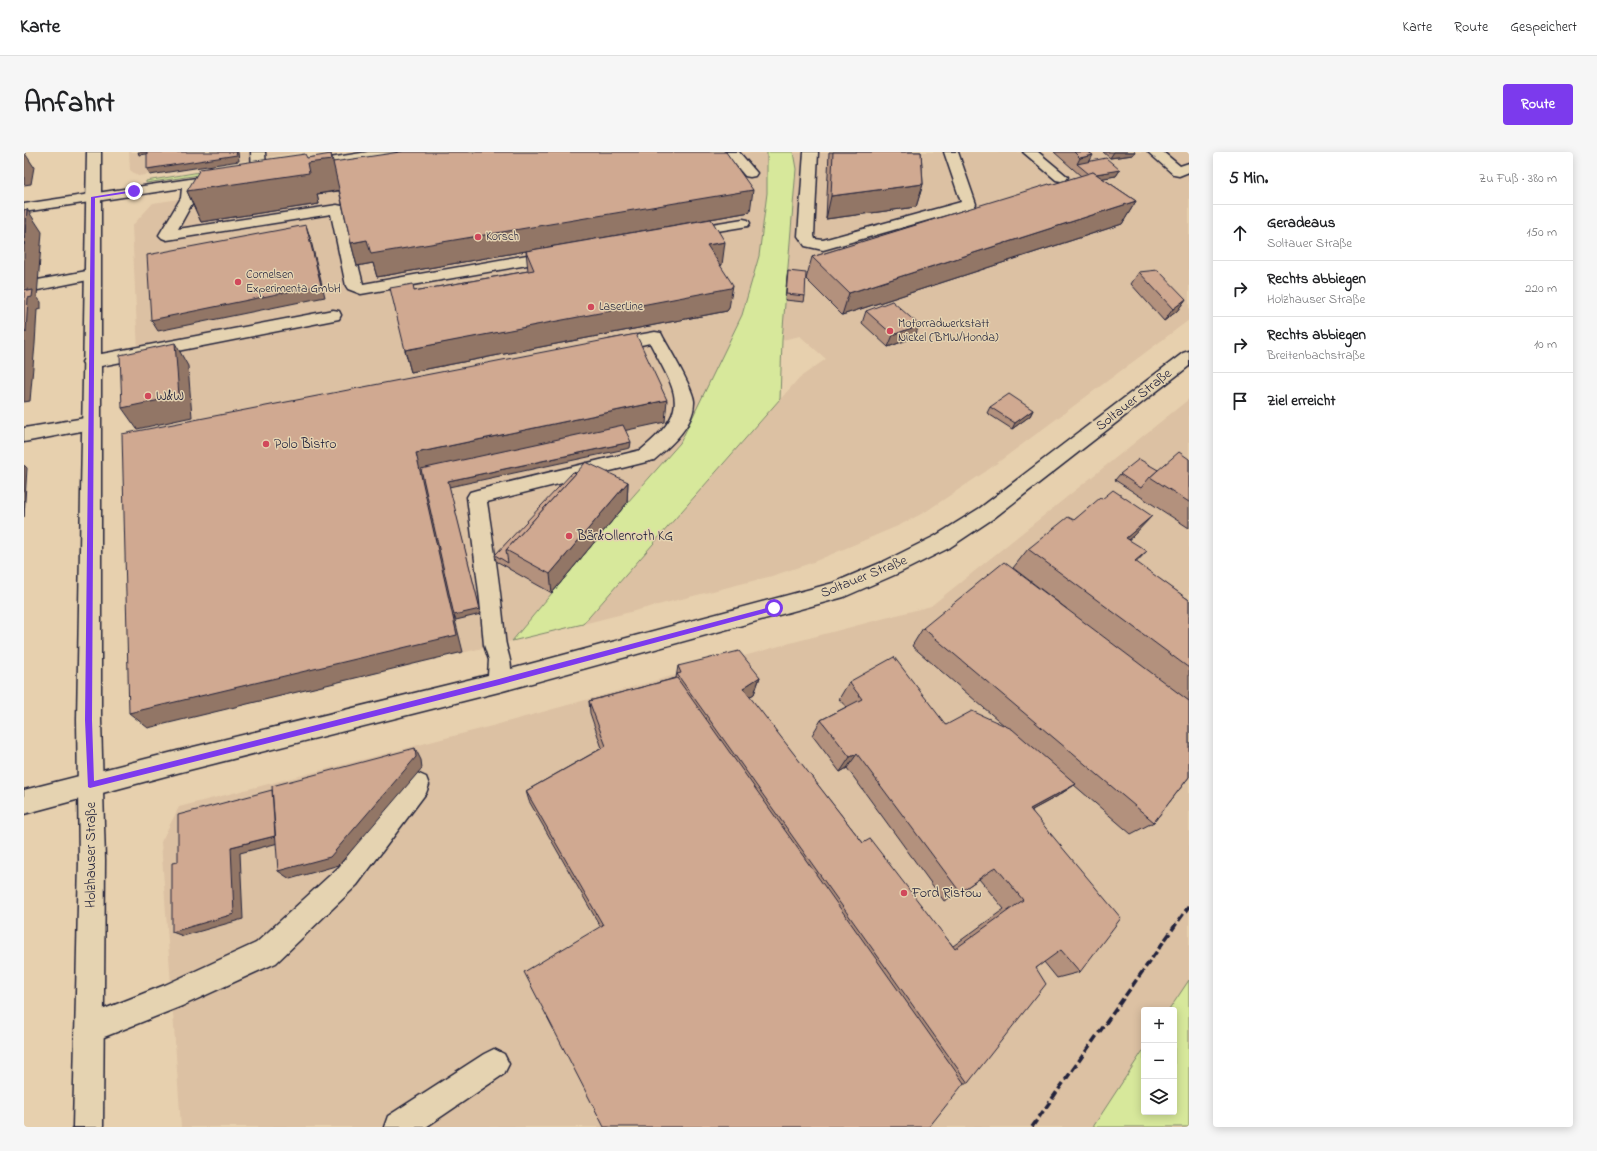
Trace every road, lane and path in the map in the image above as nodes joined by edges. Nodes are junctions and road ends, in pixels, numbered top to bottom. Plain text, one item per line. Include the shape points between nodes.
1 (94, 152) edge
2 (258, 152) edge
3 (394, 152) edge
4 (732, 152) edge
5 (811, 152) edge
6 (951, 152) edge
7 (1030, 152) edge
8 (1155, 152) edge
9 (1189, 167) edge
10 (289, 168) edge
11 (274, 170) edge
12 (259, 172) junction
13 (750, 173) dead end
14 (244, 175) edge
15 (1061, 177) dead end
16 (220, 178) edge
17 (188, 183) junction
18 (93, 197) junction
19 (24, 208) edge
20 (743, 223) dead end
21 (673, 235) edge
22 (572, 252) edge
23 (92, 275) junction
24 (38, 284) dead end
25 (333, 314) dead end
26 (593, 350) edge
27 (1189, 357) edge
28 (91, 362) junction
29 (91, 423) junction
30 (24, 435) edge
31 (499, 682) junction
32 (90, 785) junction
33 (417, 785) dead end
34 (24, 802) edge
35 (89, 1029) junction
36 (494, 1064) dead end
37 (88, 1127) edge
38 (399, 1127) edge

1 - 18 street, Holzhauser Straße
2 - 12 street
3 - 10 street
4 - 13 street
5 - 6 street via 806,236 810,243 823,245 969,204
7 - 15 street
8 - 9 street via 1179,172
11 - 12 street
12 - 14 street
16 - 17 street
17 - 18 street
17 - 22 street via 188,198 167,235 337,209 354,286 361,288
18 - 19 street
18 - 23 street, Holzhauser Straße
20 - 21 street
23 - 24 street
23 - 28 street, Holzhauser Straße
25 - 28 street
26 - 31 street via 655,337 686,400 682,416 663,442 647,455 477,497 495,645 500,660
27 - 31 street, Soltauer Straße via 987,513 942,542 892,567 837,591
28 - 29 street, Holzhauser Straße
29 - 30 street
29 - 32 street, Holzhauser Straße via 88,720
31 - 32 street, Soltauer Straße
32 - 34 street, Soltauer Straße
32 - 35 street, Holzhauser Straße via 92,860
33 - 35 street via 348,876 266,953 172,996
35 - 37 street, Holzhauser Straße
36 - 38 street

